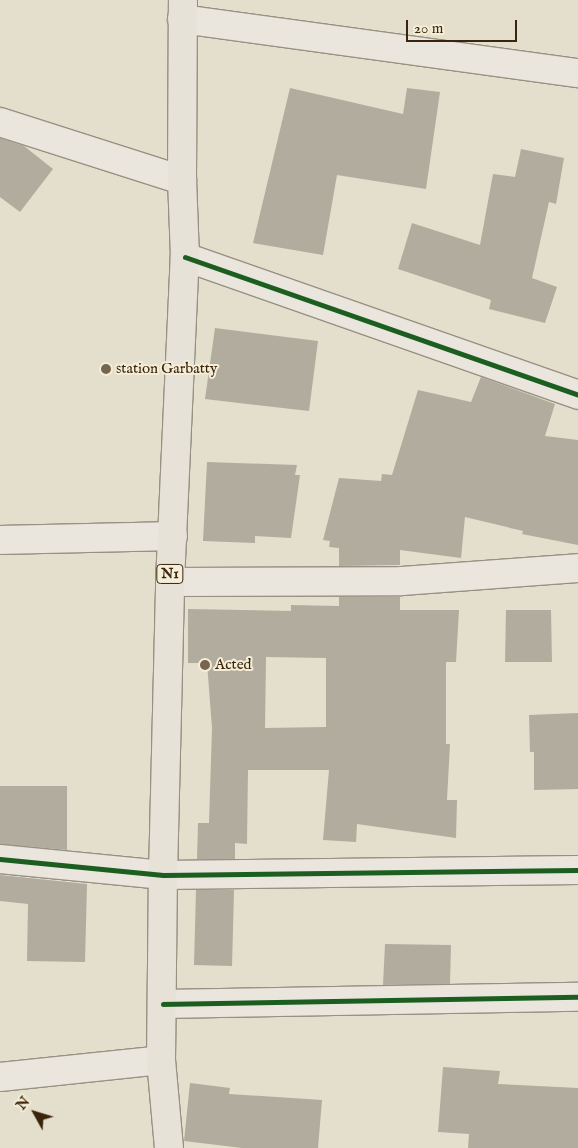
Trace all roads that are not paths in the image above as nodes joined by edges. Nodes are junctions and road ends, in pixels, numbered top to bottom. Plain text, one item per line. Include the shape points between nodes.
1 (182, 10) edge
2 (578, 73) edge
3 (0, 122) edge
4 (182, 180) junction
5 (185, 257) junction
6 (578, 395) edge
7 (173, 536) junction
8 (0, 540) edge
9 (578, 568) edge
10 (170, 582) junction
11 (0, 858) edge
12 (578, 870) edge
13 (163, 875) junction
14 (578, 997) edge
15 (162, 1004) junction
16 (161, 1060) junction
17 (0, 1077) edge
18 (169, 1148) edge

1 - 2 street
1 - 4 highway, N1
3 - 4 street
4 - 5 highway, N1
5 - 6 street
5 - 7 highway, N1
7 - 8 street
7 - 10 highway, N1
9 - 10 street via 402,581
10 - 13 highway, N1
11 - 13 street
12 - 13 street
13 - 15 highway, N1
14 - 15 street
15 - 16 highway, N1
16 - 17 street
16 - 18 highway, N1

